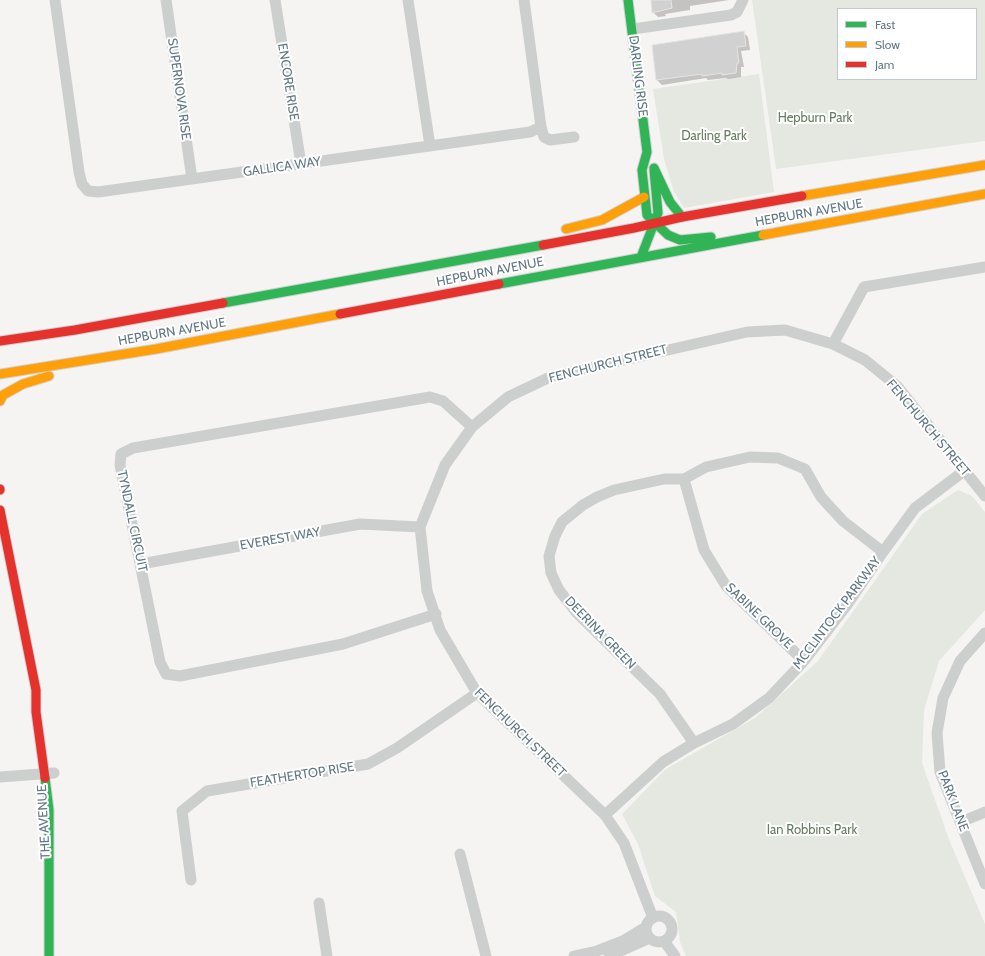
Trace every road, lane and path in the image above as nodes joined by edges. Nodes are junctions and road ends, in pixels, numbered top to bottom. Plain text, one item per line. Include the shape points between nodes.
1 (55, 0) edge
2 (166, 0) edge
3 (275, 0) edge
4 (408, 0) edge
5 (524, 0) edge
6 (628, 0) edge
7 (743, 0) edge
8 (633, 29) junction
9 (541, 127) junction
10 (574, 137) dead end
11 (430, 146) junction
12 (647, 152) junction
13 (301, 164) junction
14 (985, 165) edge
15 (654, 168) junction
16 (192, 179) junction
17 (985, 194) edge
18 (644, 197) junction
19 (682, 217) junction
20 (834, 223) junction
21 (655, 224) junction
22 (559, 231) dead end
23 (530, 238) dead end
24 (472, 256) junction
25 (641, 256) junction
26 (985, 267) edge
27 (4, 340) edge
28 (833, 344) junction
29 (0, 347) edge
30 (156, 349) junction
31 (121, 364) dead end
32 (0, 374) edge
33 (64, 374) dead end
34 (0, 401) edge
35 (472, 426) junction
36 (964, 471) junction
37 (684, 479) junction
38 (985, 496) edge
39 (0, 510) edge
40 (420, 527) junction
41 (883, 552) junction
42 (141, 564) junction
43 (436, 614) junction
44 (985, 633) edge
45 (804, 661) junction
46 (477, 693) junction
47 (694, 743) junction
48 (49, 773) junction
49 (0, 777) edge
50 (985, 812) edge
51 (605, 815) junction
52 (961, 822) junction
53 (59, 852) dead end
54 (460, 854) dead end
55 (191, 880) dead end
56 (985, 884) edge
57 (319, 903) dead end
58 (653, 918) junction
59 (648, 933) junction
60 (664, 941) junction
61 (49, 956) edge
62 (327, 956) edge
63 (486, 956) edge
64 (574, 956) edge
65 (609, 956) edge
66 (675, 956) edge

1 - 16 street, GALLICA WAY via 82,184 88,191 98,192
2 - 16 street, SUPERNOVA RISE
3 - 13 street, ENCORE RISE
4 - 11 street
5 - 9 street
6 - 8 main road, DARLING RISE
7 - 8 street via 737,12 731,16
8 - 12 main road, DARLING RISE
9 - 10 street via 544,137 550,140
9 - 11 street, GALLICA WAY via 530,132
11 - 13 street, GALLICA WAY
12 - 15 street, DARLING RISE
12 - 18 main road, DARLING RISE via 642,170
13 - 16 street, GALLICA WAY
14 - 19 main road, HEPBURN AVENUE
15 - 19 main road via 670,202
15 - 21 main road, DARLING RISE via 658,213
17 - 20 main road, HEPBURN AVENUE
18 - 21 main road, DARLING RISE via 647,215
18 - 22 main road via 602,220
19 - 21 main road, HEPBURN AVENUE
20 - 21 main road, DARLING RISE via 824,219 800,221 695,240 680,240 668,235
20 - 25 main road, HEPBURN AVENUE
21 - 24 main road, HEPBURN AVENUE
21 - 25 main road, DARLING RISE
23 - 24 main road via 493,246
24 - 27 main road, HEPBURN AVENUE via 91,327
25 - 30 main road, HEPBURN AVENUE
26 - 28 street via 864,288
27 - 29 main road
28 - 35 street, FENCHURCH STREET via 785,330 747,332 550,377 508,397
28 - 36 street, FENCHURCH STREET via 865,360 897,386
30 - 31 main road via 144,358
30 - 32 main road, HEPBURN AVENUE
33 - 34 main road via 23,384 3,395
35 - 40 street, FENCHURCH STREET via 445,466
35 - 42 street, TYNDALL CIRCUIT via 442,401 430,397 133,448 121,454 120,465
36 - 38 street, FENCHURCH STREET
36 - 41 street, MCCLINTOCK PARKWAY via 915,508
37 - 41 street via 706,467 750,457 778,458 805,469 821,497 843,521
37 - 45 street, SABINE GROVE via 704,550 726,586
37 - 47 street, DEERINA GREEN via 664,479 614,490 597,497 562,522 549,556 551,573 559,590 577,613 660,694
39 - 48 main road, THE AVENUE via 36,690 45,709
40 - 42 street, EVEREST WAY via 360,524
40 - 43 street, FENCHURCH STREET via 427,592
41 - 45 street, MCCLINTOCK PARKWAY
42 - 43 street, TYNDALL CIRCUIT via 160,662 166,674 180,676 343,644
43 - 46 street, FENCHURCH STREET via 440,630
44 - 52 street, PARK LANE via 960,661 943,698 937,734 940,772
45 - 47 street, MCCLINTOCK PARKWAY via 769,698 733,724
46 - 51 street, FENCHURCH STREET
46 - 55 street, FEATHERTOP RISE via 397,748 368,764 207,791 182,811
47 - 51 street, MCCLINTOCK PARKWAY via 663,762
48 - 49 street
48 - 53 main road, THE AVENUE via 58,814
48 - 61 main road, THE AVENUE
50 - 52 street
51 - 58 street, FENCHURCH STREET via 624,843
52 - 56 street, PARK LANE
54 - 63 street
57 - 62 street
58 - 59 street
58 - 60 street via 665,918 670,923 672,931
59 - 60 street via 655,941
59 - 64 street via 597,951
59 - 65 street
60 - 66 street

